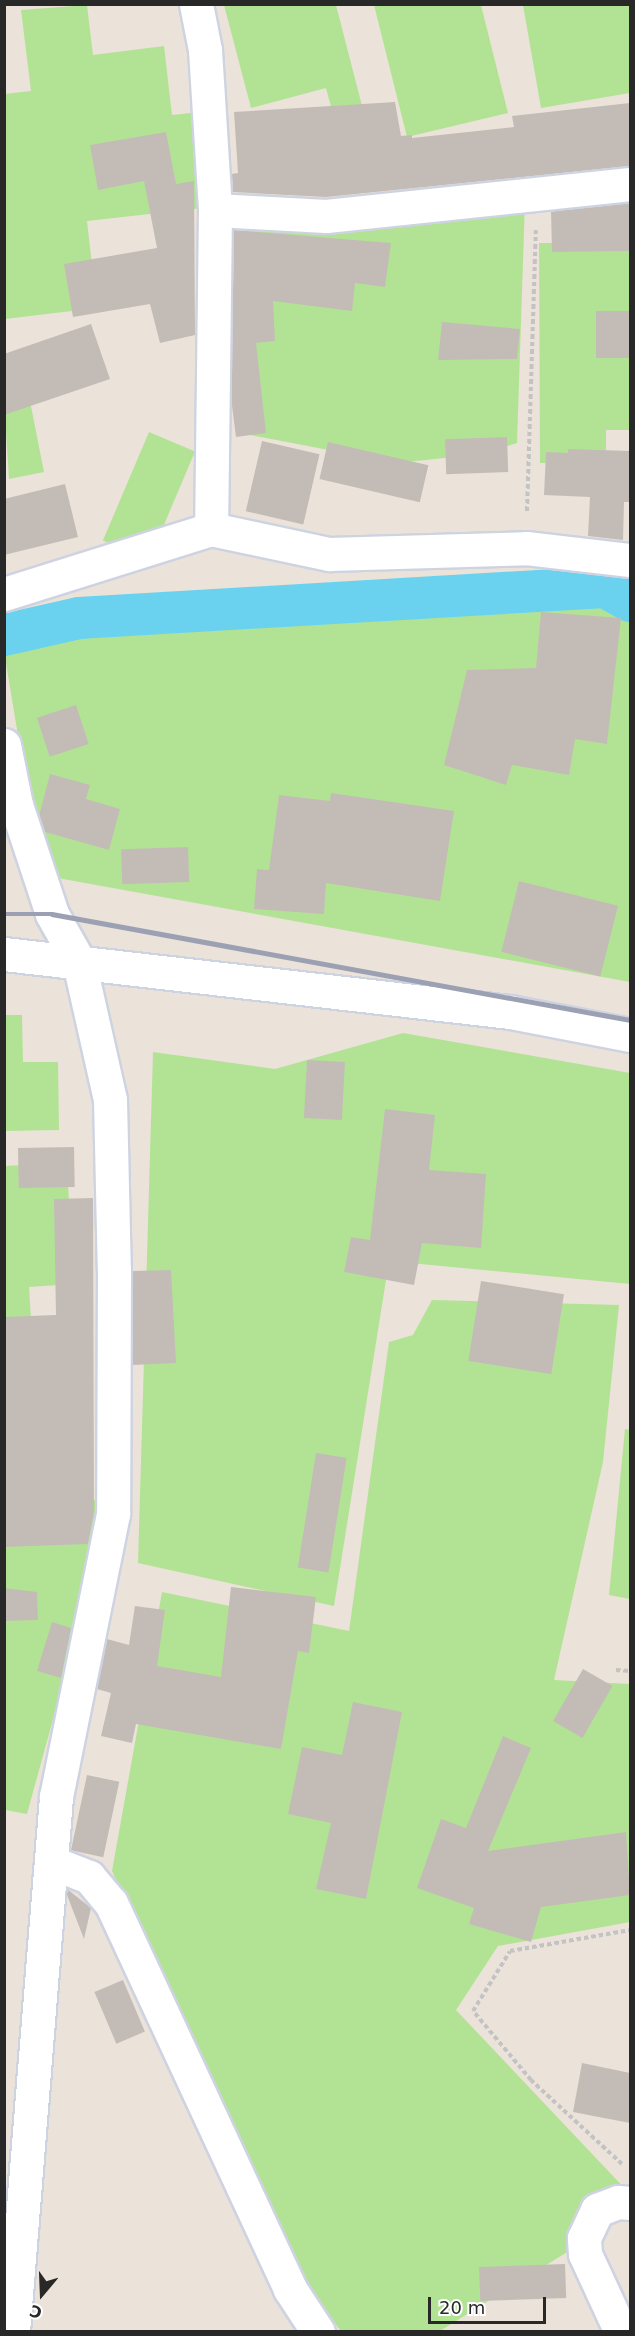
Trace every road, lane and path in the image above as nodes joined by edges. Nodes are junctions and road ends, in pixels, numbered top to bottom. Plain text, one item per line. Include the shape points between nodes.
1 (196, 4) edge
2 (630, 184) edge
3 (538, 190) junction
4 (215, 210) junction
5 (211, 529) junction
6 (526, 548) junction
7 (630, 560) edge
8 (4, 594) edge
9 (4, 745) edge
10 (4, 954) edge
11 (79, 962) junction
12 (630, 1035) edge
13 (616, 1670) dead end
14 (630, 1671) edge
15 (51, 1862) junction
16 (630, 1930) edge
17 (630, 2174) edge
18 (15, 2196) edge
19 (630, 2203) edge
20 (13, 2331) edge
21 (318, 2331) edge
22 (621, 2331) edge

1 - 4 street via 205,50
2 - 3 street
3 - 4 street via 326,216
3 - 6 path
4 - 5 street
5 - 6 street via 329,554
5 - 8 street
6 - 7 street
9 - 11 street via 16,805 52,914
10 - 11 street
11 - 12 street via 510,1012
11 - 15 street via 110,1100 112,1514 56,1797
13 - 14 path
15 - 18 street
15 - 21 street via 89,1877 111,1903 280,2269
16 - 17 path via 510,1951 473,2011 531,2080
18 - 20 street
19 - 22 street via 618,2202 597,2210 584,2238 585,2254

